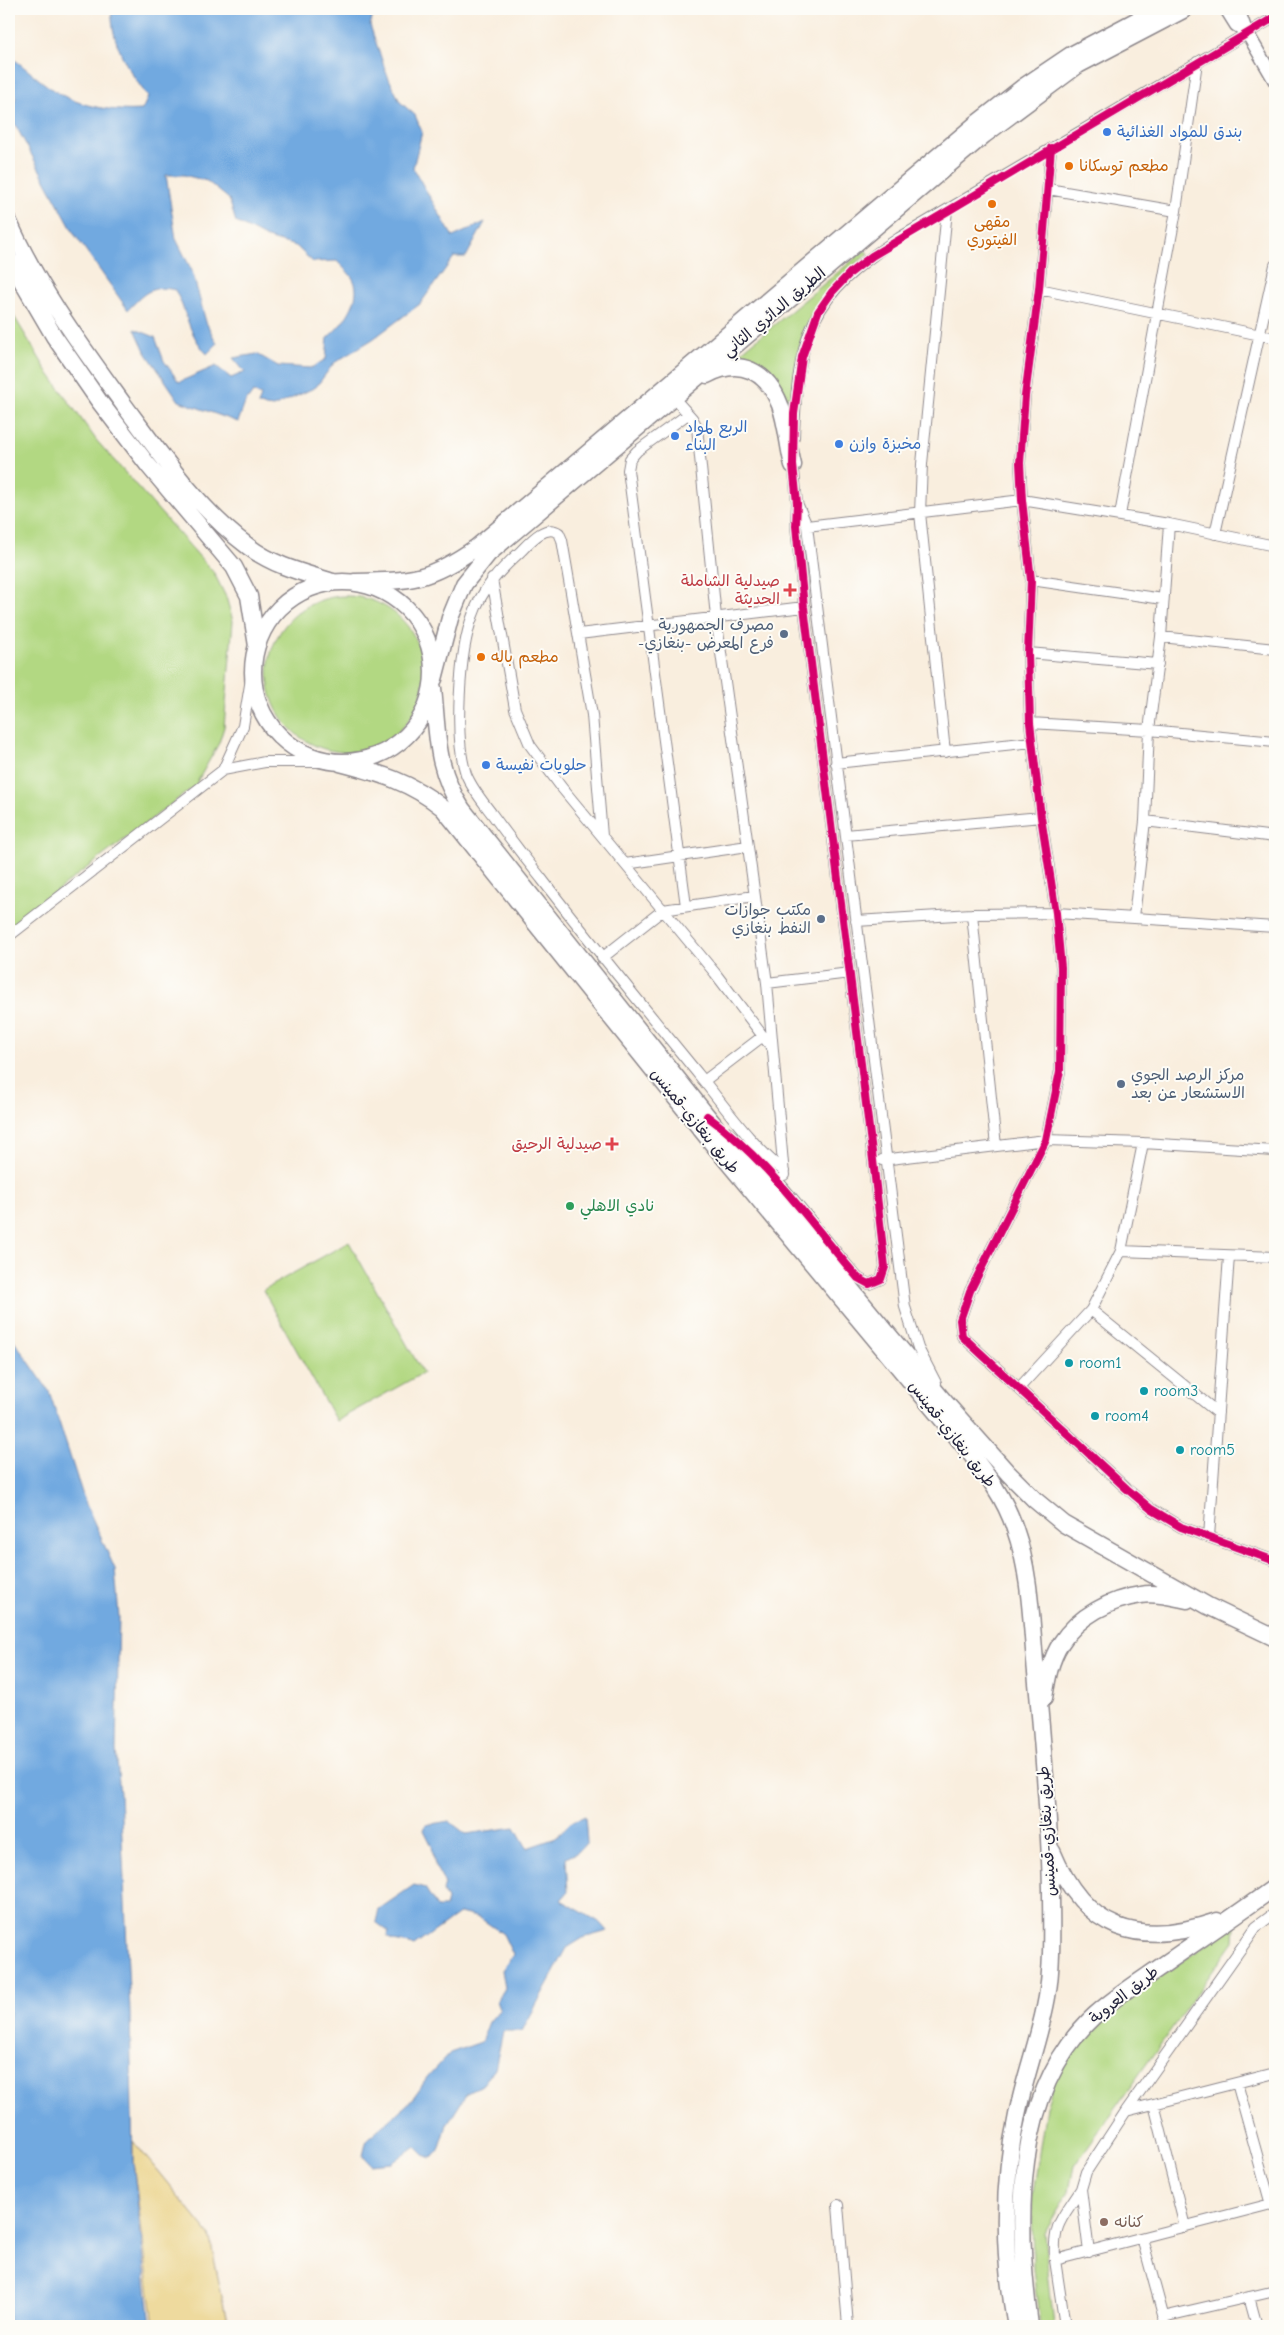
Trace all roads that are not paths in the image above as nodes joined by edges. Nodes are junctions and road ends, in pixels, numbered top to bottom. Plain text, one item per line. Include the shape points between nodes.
1 (1158, 9) edge
2 (1185, 9) edge
3 (1226, 9) edge
4 (1238, 9) edge
5 (1275, 17) edge
6 (1246, 32) junction
7 (1197, 62) junction
8 (1275, 81) edge
9 (1051, 148) junction
10 (1048, 189) junction
11 (946, 210) junction
12 (1176, 211) junction
13 (9, 222) edge
14 (9, 259) edge
15 (1275, 265) edge
16 (818, 267) junction
17 (1039, 288) junction
18 (1156, 313) junction
19 (1259, 335) junction
20 (1275, 338) edge
21 (680, 392) junction
22 (688, 414) junction
23 (792, 465) junction
24 (1022, 500) junction
25 (798, 503) junction
26 (920, 513) junction
27 (1120, 515) junction
28 (1170, 524) junction
29 (807, 526) junction
30 (1215, 534) junction
31 (1275, 546) edge
32 (492, 579) junction
33 (1031, 580) junction
34 (333, 582) junction
35 (354, 582) junction
36 (1163, 599) junction
37 (804, 607) junction
38 (716, 616) junction
39 (648, 624) junction
40 (579, 634) junction
41 (1160, 637) junction
42 (257, 646) junction
43 (1275, 649) edge
44 (1028, 652) junction
45 (1158, 664) junction
46 (253, 667) junction
47 (433, 683) junction
48 (817, 710) junction
49 (831, 710) junction
50 (1030, 722) junction
51 (1149, 730) junction
52 (820, 735) junction
53 (833, 735) junction
54 (1032, 742) junction
55 (1275, 742) edge
56 (945, 752) junction
57 (334, 762) junction
58 (836, 763) junction
59 (223, 770) junction
60 (1041, 817) junction
61 (1145, 821) junction
62 (846, 835) junction
63 (602, 836) junction
64 (1275, 836) edge
65 (748, 846) junction
66 (678, 857) junction
67 (625, 864) junction
68 (754, 896) junction
69 (686, 906) junction
70 (663, 910) junction
71 (1056, 913) junction
72 (972, 914) junction
73 (1134, 917) junction
74 (856, 921) junction
75 (1275, 928) edge
76 (9, 936) edge
77 (602, 958) junction
78 (850, 973) junction
79 (767, 983) junction
80 (763, 1036) junction
81 (772, 1048) junction
82 (704, 1081) junction
83 (707, 1116) junction
84 (1046, 1140) junction
85 (1143, 1143) junction
86 (996, 1146) junction
87 (1275, 1152) edge
88 (886, 1159) junction
89 (873, 1160) junction
90 (784, 1172) junction
91 (788, 1193) junction
92 (1122, 1251) junction
93 (1229, 1256) junction
94 (1275, 1258) edge
95 (1091, 1310) junction
96 (1019, 1388) junction
97 (943, 1400) junction
98 (1218, 1413) junction
99 (1209, 1537) junction
100 (1275, 1561) edge
101 (1208, 1606) junction
102 (1275, 1638) edge
103 (1041, 1721) junction
104 (1050, 1844) junction
105 (1274, 1889) edge
106 (1275, 1913) edge
107 (1235, 1916) junction
108 (1275, 2073) edge
109 (1237, 2083) junction
110 (1154, 2104) junction
111 (1126, 2111) junction
112 (1082, 2189) junction
113 (1273, 2204) edge
114 (838, 2205) dead end
115 (1185, 2227) junction
116 (1142, 2238) junction
117 (1089, 2252) junction
118 (1055, 2260) junction
119 (1275, 2290) edge
120 (1250, 2297) junction
121 (1165, 2322) edge
122 (848, 2326) edge
123 (1016, 2326) edge
124 (1030, 2326) edge
125 (1065, 2326) edge
126 (1257, 2326) edge

1 - 16 main road, الطريق الدائري الثاني via 1078,50 1022,88 976,124
2 - 16 main road, الطريق الدائري الثاني via 1100,52 1056,79
3 - 6 street via 1236,25
4 - 6 street
5 - 6 street
6 - 7 street
6 - 8 street
7 - 9 street
7 - 12 street
9 - 10 street
9 - 11 street
10 - 12 street
10 - 17 street
11 - 23 street via 857,267 832,292 818,312 802,357 794,414
11 - 26 street
12 - 18 street
13 - 34 main road via 69,328 160,454 200,500 233,534 258,553 282,566
14 - 42 main road via 54,336 99,401 234,567 249,596
15 - 19 street
16 - 21 main road, الطريق الدائري الثاني
16 - 35 main road, الطريق الدائري الثاني via 457,561 412,580
17 - 18 street
17 - 24 street via 1022,435
18 - 19 street
18 - 27 street
19 - 20 street
19 - 30 street
21 - 22 street
21 - 23 main road via 715,370 733,365 756,374 774,393 781,407
21 - 47 main road, الطريق الدائري الثاني via 473,570 450,618
22 - 38 street via 697,427
22 - 39 street via 630,459
23 - 25 street
24 - 26 street
24 - 27 street
24 - 33 street
25 - 29 street
25 - 37 street via 796,526
26 - 29 street
26 - 56 street
27 - 28 street
28 - 30 street
28 - 36 street
29 - 49 street
30 - 31 street
32 - 40 street via 542,532 556,530 562,540
32 - 63 street via 522,728 540,759
32 - 77 street via 472,616 466,642 461,690 461,756 475,790
33 - 36 street
33 - 44 street
34 - 35 main road
34 - 42 main road via 313,587 284,605 265,627
35 - 47 main road via 391,595 415,617 428,640 433,659
36 - 41 street
37 - 38 street
37 - 48 street
38 - 39 street
38 - 65 street
39 - 40 street
39 - 66 street
40 - 63 street via 592,715
41 - 43 street
41 - 45 street
42 - 46 main road, طريق بنغازي-قمينس
44 - 45 street
44 - 50 street
45 - 51 street
46 - 57 main road, طريق بنغازي-قمينس via 259,705 275,732 311,757
46 - 59 street via 243,726
47 - 57 main road, الطريق الدائري الثاني via 426,708 415,727 400,742 382,754 361,761
47 - 83 main road via 440,758 452,793
48 - 49 street
48 - 52 street
49 - 53 street
50 - 51 street
50 - 54 street
51 - 55 street
51 - 61 street
52 - 53 street
52 - 78 street
53 - 58 street
54 - 56 street
54 - 60 street
56 - 58 street
57 - 59 street via 265,762
57 - 103 main road, طريق بنغازي-قمينس via 404,783 420,790 443,808 706,1136 989,1476 1015,1527 1023,1554
58 - 62 street
59 - 76 street
60 - 62 street
60 - 71 street
61 - 64 street
61 - 73 street
62 - 74 street
63 - 67 street
65 - 66 street
65 - 68 street
66 - 67 street
66 - 69 street
67 - 70 street
68 - 69 street
68 - 79 street
69 - 70 street
70 - 77 street
70 - 80 street
71 - 72 street
71 - 73 street
71 - 84 street via 1060,967 1060,1071
72 - 74 street
72 - 86 street
73 - 75 street
74 - 88 street
77 - 82 street
78 - 79 street
78 - 89 street
79 - 81 street
80 - 81 street
80 - 82 street
81 - 90 street
82 - 90 street
83 - 91 street via 741,1143
83 - 97 main road
84 - 85 street
84 - 86 street
84 - 96 street via 976,1276 960,1320 962,1336
85 - 87 street
85 - 92 street
86 - 88 street
88 - 89 street
88 - 97 street via 905,1308 918,1348
89 - 91 street via 885,1267 883,1276 874,1284 858,1278
90 - 91 street
92 - 93 street
92 - 95 street
93 - 94 street
93 - 98 street
95 - 96 street
95 - 98 street
96 - 99 street via 1151,1509 1181,1527
97 - 101 main road via 1008,1473 1064,1524
98 - 99 street
99 - 100 street
101 - 102 main road
101 - 103 main road via 1142,1594 1110,1603 1081,1620 1061,1643 1048,1672
103 - 104 main road, طريق بنغازي-قمينس
104 - 107 main road via 1058,1865 1086,1906 1108,1922 1125,1929 1171,1934
104 - 123 main road, طريق بنغازي-قمينس via 1048,1995 1016,2117 1006,2194 1009,2277
105 - 107 main road, طريق العروبة
106 - 111 street via 1248,1937
107 - 124 main road, طريق العروبة via 1096,2015 1066,2049 1053,2071 1036,2113 1024,2186 1022,2250
108 - 109 street
109 - 110 street
109 - 113 street
110 - 111 street
110 - 115 street
111 - 112 street via 1086,2172
112 - 117 street
112 - 118 street via 1059,2221 1054,2237
113 - 115 street
114 - 122 street
115 - 116 street
116 - 117 street
116 - 121 street
117 - 118 street
118 - 125 street
119 - 120 street
120 - 121 street
120 - 126 street

